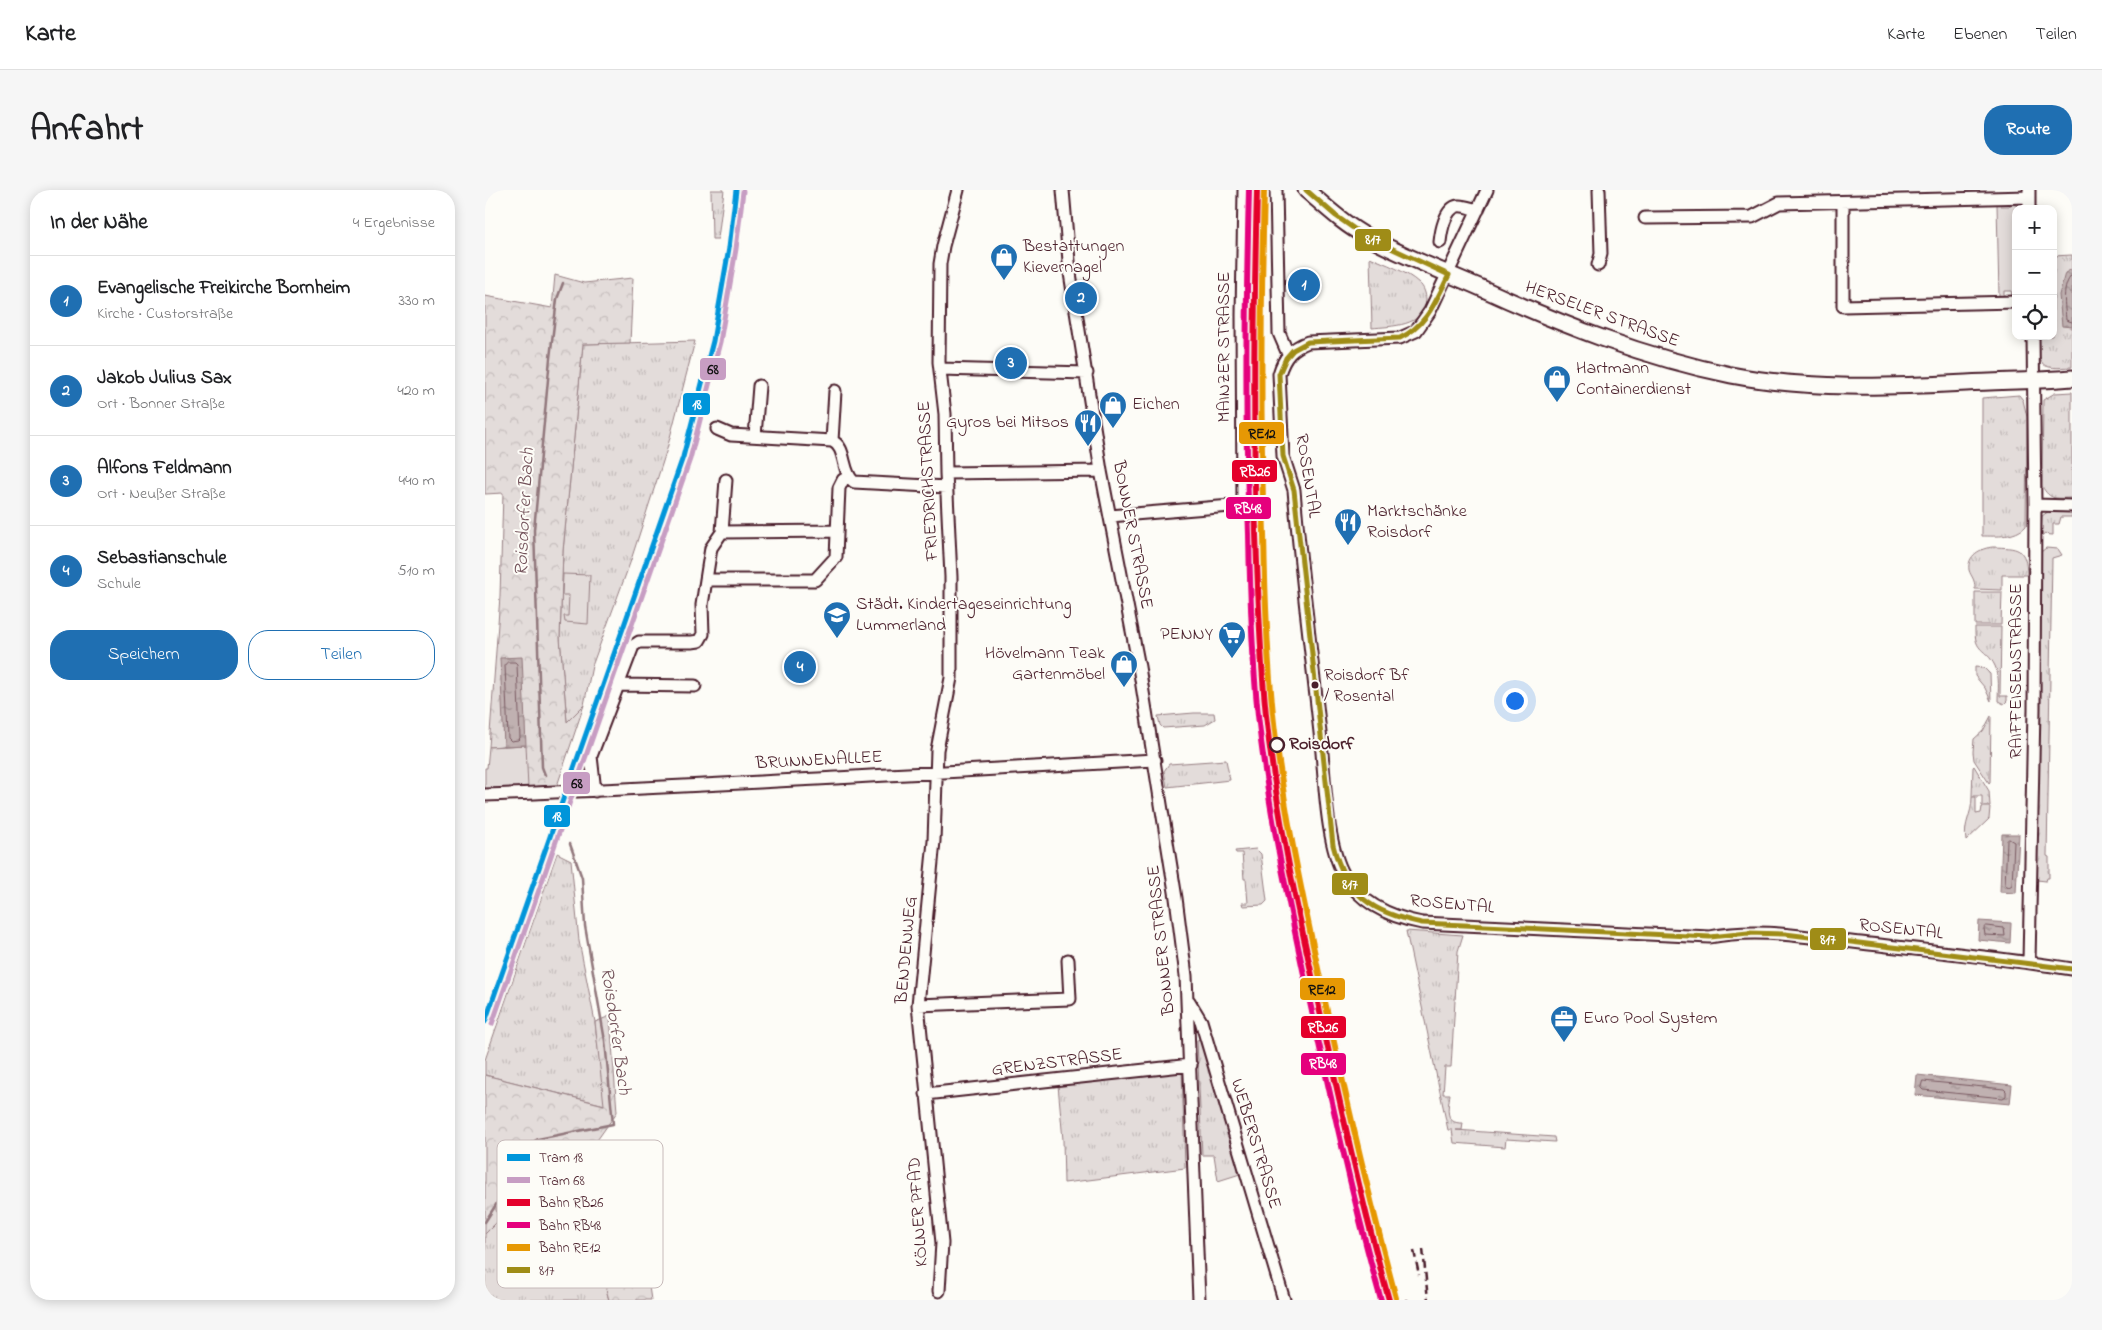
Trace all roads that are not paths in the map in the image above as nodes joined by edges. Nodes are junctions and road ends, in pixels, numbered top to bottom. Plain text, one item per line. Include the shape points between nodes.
1 (958, 190) edge
2 (1063, 190) edge
3 (1244, 190) edge
4 (1276, 190) edge
5 (1306, 190) edge
6 (1487, 190) edge
7 (1599, 190) edge
8 (2029, 193) edge
9 (1843, 202) junction
10 (1478, 210) junction
11 (1645, 218) dead end
12 (1440, 242) dead end
13 (1598, 265) dead end
14 (1449, 275) junction
15 (2012, 302) edge
16 (2033, 340) edge
17 (1288, 354) junction
18 (940, 369) junction
19 (1087, 373) junction
20 (2072, 378) edge
21 (2033, 381) junction
22 (759, 386) dead end
23 (835, 391) dead end
24 (717, 429) dead end
25 (755, 436) junction
26 (832, 441) junction
27 (1101, 471) junction
28 (946, 473) junction
29 (848, 477) junction
30 (726, 480) dead end
31 (947, 487) junction
32 (2035, 505) junction
33 (2072, 506) edge
34 (1110, 516) junction
35 (837, 531) junction
36 (722, 532) junction
37 (707, 580) junction
38 (618, 685) junction
39 (695, 686) dead end
40 (1155, 760) junction
41 (937, 772) junction
42 (595, 791) junction
43 (485, 795) edge
44 (1068, 960) dead end
45 (2029, 962) junction
46 (2072, 969) edge
47 (1188, 1000) junction
48 (918, 1005) junction
49 (1191, 1065) junction
50 (926, 1094) junction
51 (931, 1130) joint
52 (939, 1291) dead end
53 (1199, 1300) edge
54 (1284, 1300) edge

1 - 18 street, FRIEDRICHSTRASSE via 940,264
2 - 19 street, BONNER STRASSE via 1070,273
3 - 34 street, MAINZER STRASSE via 1243,505
4 - 17 street via 1279,333
5 - 14 main road, HERSELER STRASSE via 1363,235
6 - 10 street
7 - 13 street via 1601,254
8 - 9 street
9 - 11 street via 1779,203 1752,217
9 - 15 street via 1843,306
10 - 12 street via 1454,207 1441,230
10 - 14 street
14 - 17 street via 1424,320 1408,335 1308,342
14 - 21 main road, HERSELER STRASSE via 1533,312 1631,349 1733,375 1842,387
16 - 21 street, RAIFFEISENSTRASSE
17 - 45 street, ROSENTAL via 1279,374 1283,456 1294,490 1333,845 1345,878 1376,909 1422,923 1710,937 1757,933
18 - 19 street
18 - 28 street, FRIEDRICHSTRASSE
19 - 27 street, BONNER STRASSE
20 - 21 main road, HERSELER STRASSE
21 - 32 street, RAIFFEISENSTRASSE
22 - 25 street
23 - 26 street
24 - 25 street via 731,435
25 - 26 street
26 - 29 street via 839,446
27 - 28 street
27 - 34 street, BONNER STRASSE
28 - 31 street, FRIEDRICHSTRASSE
29 - 31 street via 855,482
29 - 35 street via 839,488
30 - 36 street
31 - 41 street, FRIEDRICHSTRASSE via 951,678 937,750
32 - 33 street
32 - 45 street, RAIFFEISENSTRASSE
34 - 40 street, BONNER STRASSE
35 - 36 street
35 - 37 street via 836,557 815,580
36 - 37 street via 711,548
37 - 38 street via 703,634 699,641 639,642 633,646
38 - 39 street
38 - 42 street via 591,756
40 - 41 street, BRUNNENALLEE
40 - 47 street, BONNER STRASSE via 1177,898
41 - 42 street, BRUNNENALLEE
41 - 48 street, BENDENWEG via 934,841
42 - 43 street, BRUNNENALLEE
44 - 48 street via 1070,999
45 - 46 street, ROSENTAL
47 - 49 street, BONNER STRASSE
47 - 54 street, WEBERSTRASSE via 1201,1021
48 - 50 street, BENDENWEG
49 - 50 street, GRENZSTRASSE
49 - 53 street, BONNER STRASSE
50 - 51 street, BENDENWEG
51 - 52 street, KÖLNER PFAD via 942,1243

